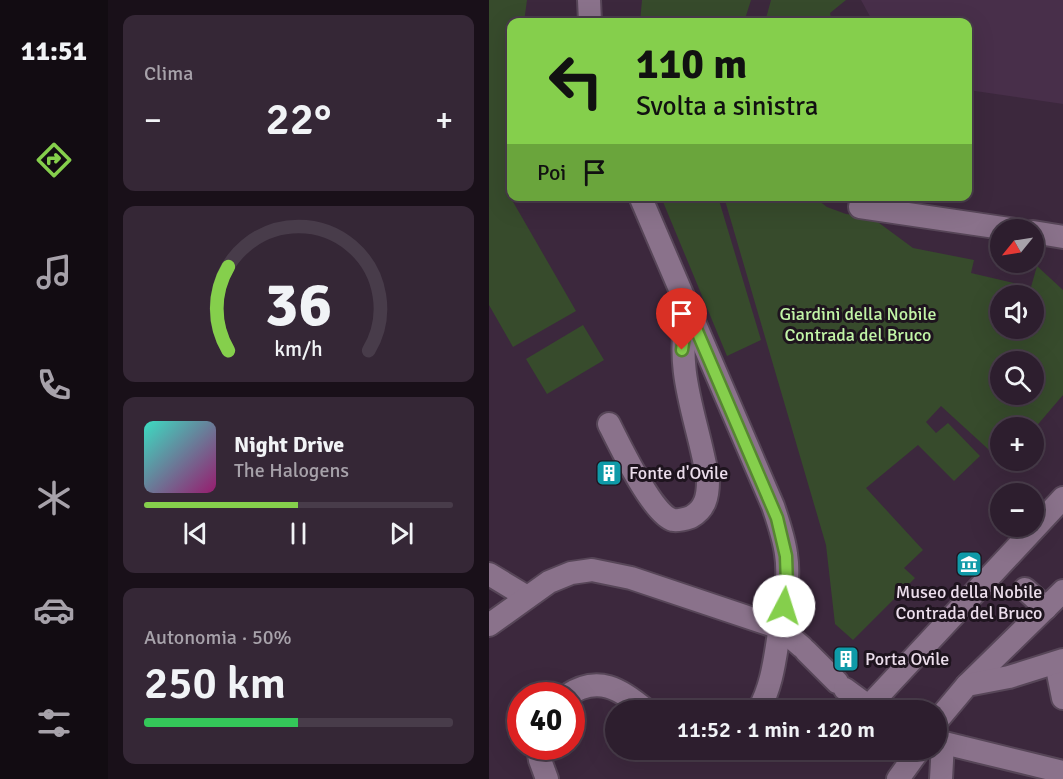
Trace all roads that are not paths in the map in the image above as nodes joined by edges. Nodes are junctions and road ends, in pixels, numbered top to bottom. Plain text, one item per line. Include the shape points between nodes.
1 (589, 0) edge
2 (590, 18) edge
3 (642, 201) edge
4 (860, 207) dead end
5 (990, 226) edge
6 (1044, 234) edge
7 (1061, 237) edge
8 (688, 310) junction
9 (609, 424) dead end
10 (1063, 498) edge
11 (489, 574) edge
12 (1025, 589) dead end
13 (1063, 591) edge
14 (527, 597) junction
15 (1045, 608) junction
16 (489, 626) edge
17 (780, 628) junction
18 (1059, 661) edge
19 (967, 685) junction
20 (585, 687) edge
21 (1063, 698) edge
22 (632, 700) edge
23 (764, 700) edge
24 (860, 700) edge
25 (879, 700) edge
26 (947, 719) edge
27 (947, 738) edge
28 (540, 760) edge
29 (912, 760) edge
30 (940, 760) edge
31 (1063, 772) edge
32 (547, 779) edge
33 (898, 779) edge
34 (941, 779) edge

1 - 2 street
3 - 8 street
4 - 5 street
6 - 7 street
8 - 9 street via 682,350 684,376 708,482 707,499 700,509 679,520 664,514 642,486
8 - 17 street via 780,529 787,572
10 - 25 street
11 - 14 street
12 - 15 street
13 - 15 street
14 - 16 street
14 - 17 street via 561,576 599,571
15 - 19 street
17 - 23 street
17 - 24 street
18 - 19 street
18 - 21 street
19 - 26 street
20 - 22 street via 604,685
27 - 31 street
28 - 32 street
29 - 33 street
30 - 34 street

